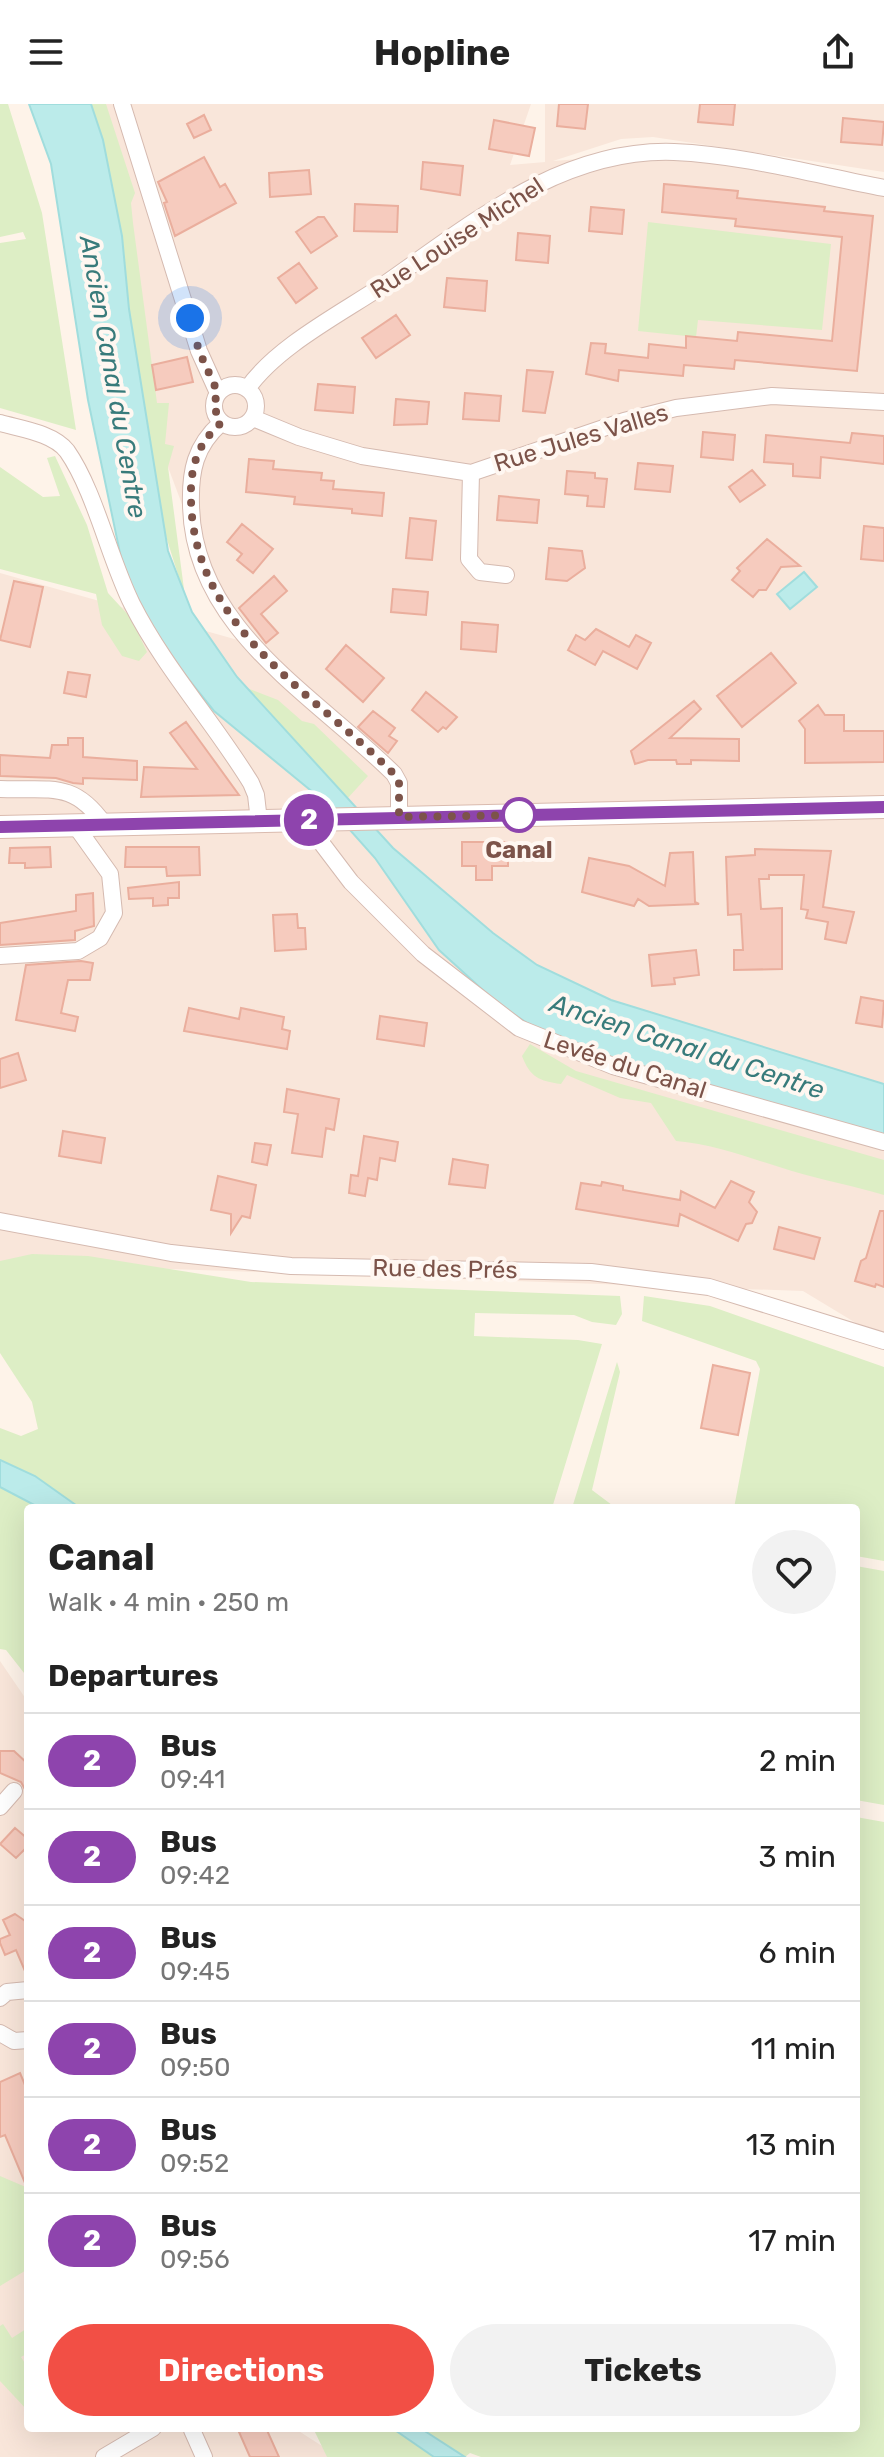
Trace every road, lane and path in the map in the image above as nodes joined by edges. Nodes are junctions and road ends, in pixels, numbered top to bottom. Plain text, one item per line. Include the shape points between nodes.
1 (122, 104) edge
2 (884, 188) edge
3 (884, 383) edge
4 (247, 389) junction
5 (218, 393) junction
6 (883, 402) edge
7 (253, 418) junction
8 (0, 423) edge
9 (221, 423) junction
10 (471, 473) junction
11 (506, 575) dead end
12 (0, 789) edge
13 (884, 807) edge
14 (396, 818) junction
15 (314, 820) junction
16 (259, 821) junction
17 (104, 824) junction
18 (75, 825) junction
19 (0, 827) edge
20 (0, 956) edge
21 (884, 1142) edge
22 (0, 1221) edge
23 (884, 1341) edge
24 (14, 1791) dead end
25 (0, 1807) edge
26 (24, 1990) edge
27 (1, 1992) edge
28 (0, 2033) edge
29 (24, 2041) edge
30 (146, 2432) edge
31 (191, 2432) edge
32 (104, 2457) edge
33 (204, 2457) edge

1 - 5 street via 199,351
2 - 4 street, Rue Louise Michel via 673,152 593,163 517,195 476,221 285,352
3 - 6 street
4 - 5 street via 235,385
4 - 7 street via 256,405
5 - 9 street via 213,405
6 - 10 street, Rue Jules Valles via 772,396 676,408
7 - 9 street via 234,428
7 - 10 street, Rue Jules Valles via 362,456
8 - 16 street via 56,441 67,452 150,638 251,783
9 - 14 street via 199,448 191,480 193,533 212,589 278,670 394,774 399,783
10 - 11 street, Rue Jules Valles via 469,559 480,572
12 - 17 street via 71,792 88,802
13 - 14 main road
14 - 15 main road
15 - 16 main road
15 - 21 street, Levée du Canal via 351,882 423,954 519,1028 601,1062
16 - 17 main road
17 - 18 main road
18 - 19 main road
18 - 20 street via 110,874 114,913 100,938 78,951
22 - 23 street, Rue des Prés via 171,1253 291,1266 591,1272 709,1287
24 - 25 street
26 - 27 street
28 - 29 street
30 - 32 street
31 - 33 street

